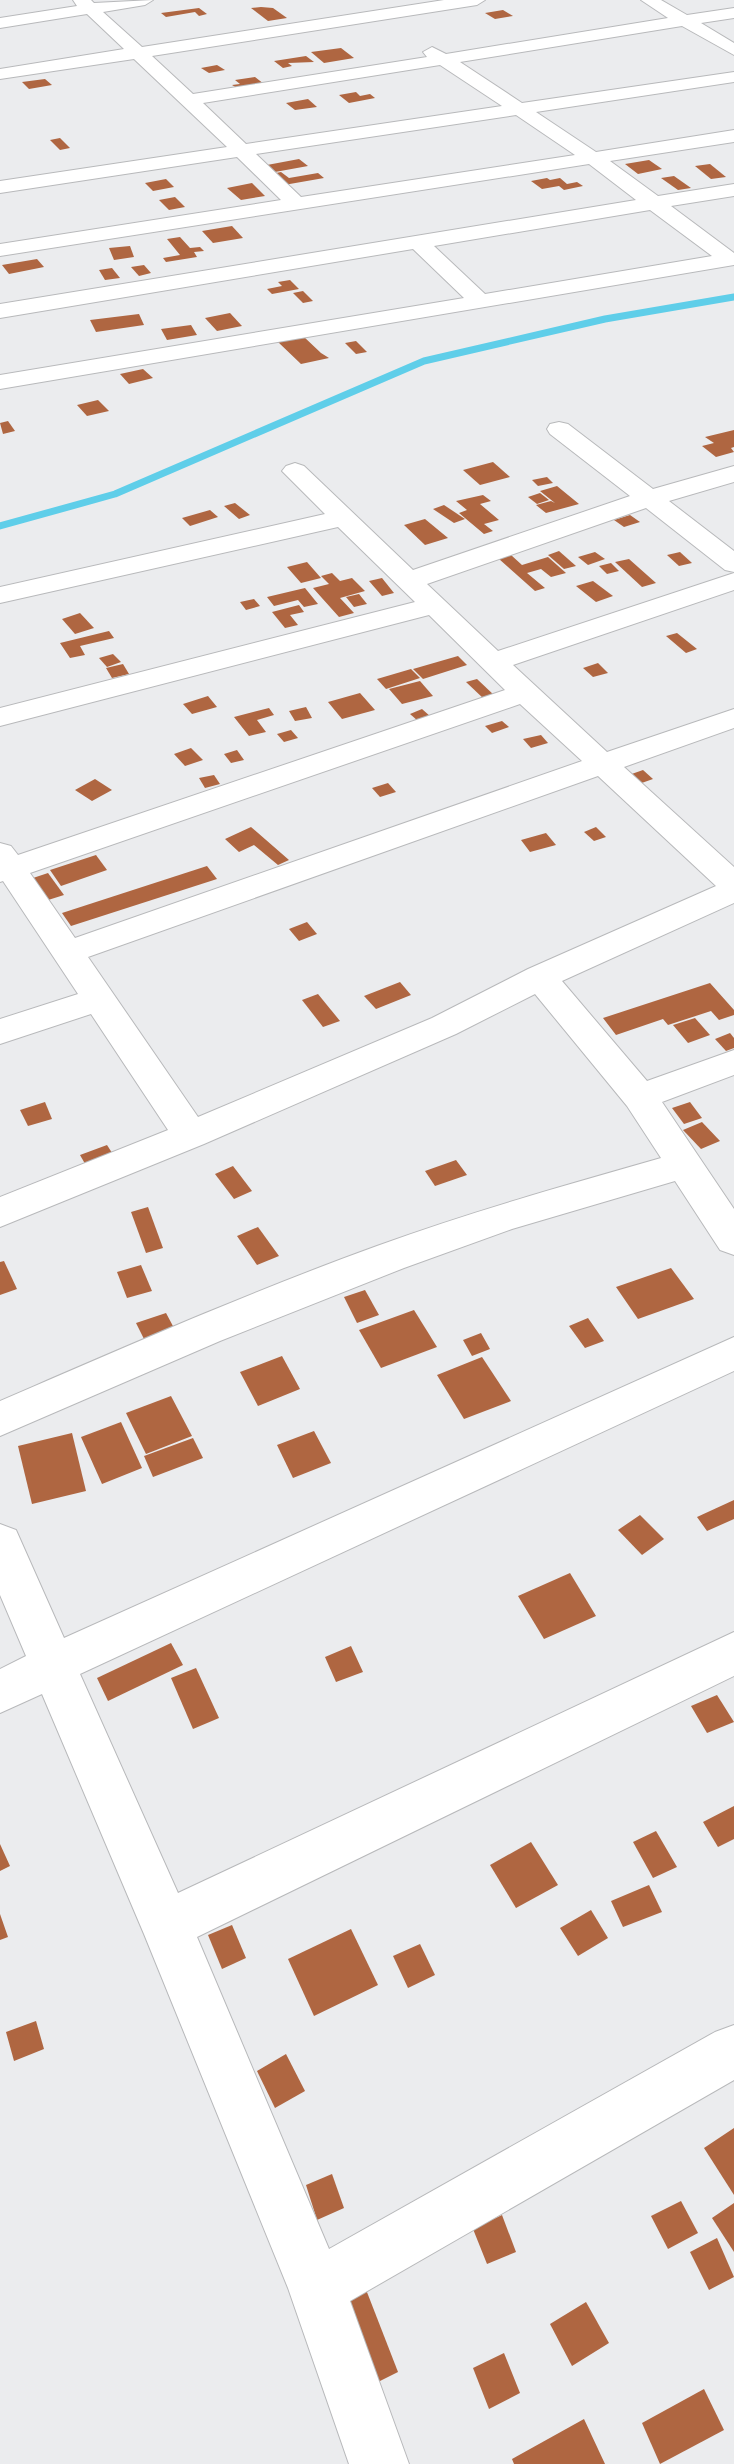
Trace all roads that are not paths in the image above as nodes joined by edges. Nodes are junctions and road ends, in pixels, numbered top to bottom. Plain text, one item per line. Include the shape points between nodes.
1 (145, 0) edge
2 (358, 0) edge
3 (477, 0) edge
4 (649, 0) edge
5 (86, 4) edge
6 (734, 13) edge
7 (379, 15) junction
8 (686, 22) junction
9 (0, 23) edge
10 (400, 30) dead end
11 (422, 45) dead end
12 (734, 50) edge
13 (138, 52) junction
14 (443, 59) junction
15 (0, 74) edge
16 (734, 77) edge
17 (189, 100) junction
18 (520, 110) junction
19 (734, 136) edge
20 (239, 149) junction
21 (593, 158) junction
22 (0, 187) edge
23 (734, 190) edge
24 (296, 204) junction
25 (654, 204) junction
26 (214, 217) junction
27 (418, 242) junction
28 (0, 250) edge
29 (732, 259) edge
30 (258, 268) junction
31 (482, 303) junction
32 (0, 311) edge
33 (0, 382) edge
34 (559, 429) dead end
35 (295, 471) dead end
36 (734, 474) edge
37 (649, 499) junction
38 (343, 518) junction
39 (734, 564) edge
40 (409, 581) junction
41 (734, 581) edge
42 (0, 595) edge
43 (433, 606) junction
44 (495, 662) junction
45 (526, 693) junction
46 (0, 718) edge
47 (734, 718) edge
48 (604, 766) junction
49 (3, 865) edge
50 (734, 885) edge
51 (734, 891) edge
52 (69, 952) junction
53 (540, 976) junction
54 (99, 999) junction
55 (0, 1032) edge
56 (734, 1062) edge
57 (640, 1097) junction
58 (191, 1135) junction
59 (686, 1164) junction
60 (0, 1213) edge
61 (734, 1240) edge
62 (734, 1353) edge
63 (0, 1419) edge
64 (0, 1543) edge
65 (734, 1653) edge
66 (55, 1664) junction
67 (0, 1692) edge
68 (166, 1925) junction
69 (734, 2051) edge
70 (317, 2288) junction
71 (379, 2464) edge

1 - 5 street
2 - 7 street
3 - 7 street
4 - 8 street
5 - 9 street
5 - 13 street
6 - 8 street
7 - 10 street
7 - 13 street
8 - 12 street
8 - 14 street
11 - 14 street
13 - 15 street
13 - 17 street
14 - 17 street
14 - 18 street
16 - 18 street
17 - 20 street
18 - 20 street
18 - 21 street
19 - 21 street
20 - 22 street
20 - 24 street
21 - 24 street
21 - 25 street
23 - 25 street
24 - 26 street
25 - 27 street
25 - 29 street
26 - 28 street
26 - 30 street
27 - 30 street
27 - 31 street
29 - 31 street
30 - 32 street
31 - 33 street
34 - 37 street
35 - 38 street
36 - 37 street
37 - 39 street
37 - 40 street
38 - 40 street
38 - 42 street
40 - 43 street
41 - 44 street
43 - 44 street
43 - 46 street
44 - 45 street
45 - 48 street
45 - 49 street
47 - 48 street
48 - 50 street
48 - 52 street
49 - 52 street
51 - 53 street
52 - 54 street
53 - 57 street
53 - 58 street via 444,1026
54 - 55 street
54 - 58 street
56 - 57 street
57 - 59 street
58 - 60 street
59 - 61 street
59 - 63 street via 390,1256
62 - 66 street
64 - 66 street
65 - 68 street
66 - 67 street
66 - 68 street
68 - 70 street
69 - 70 street
70 - 71 street

